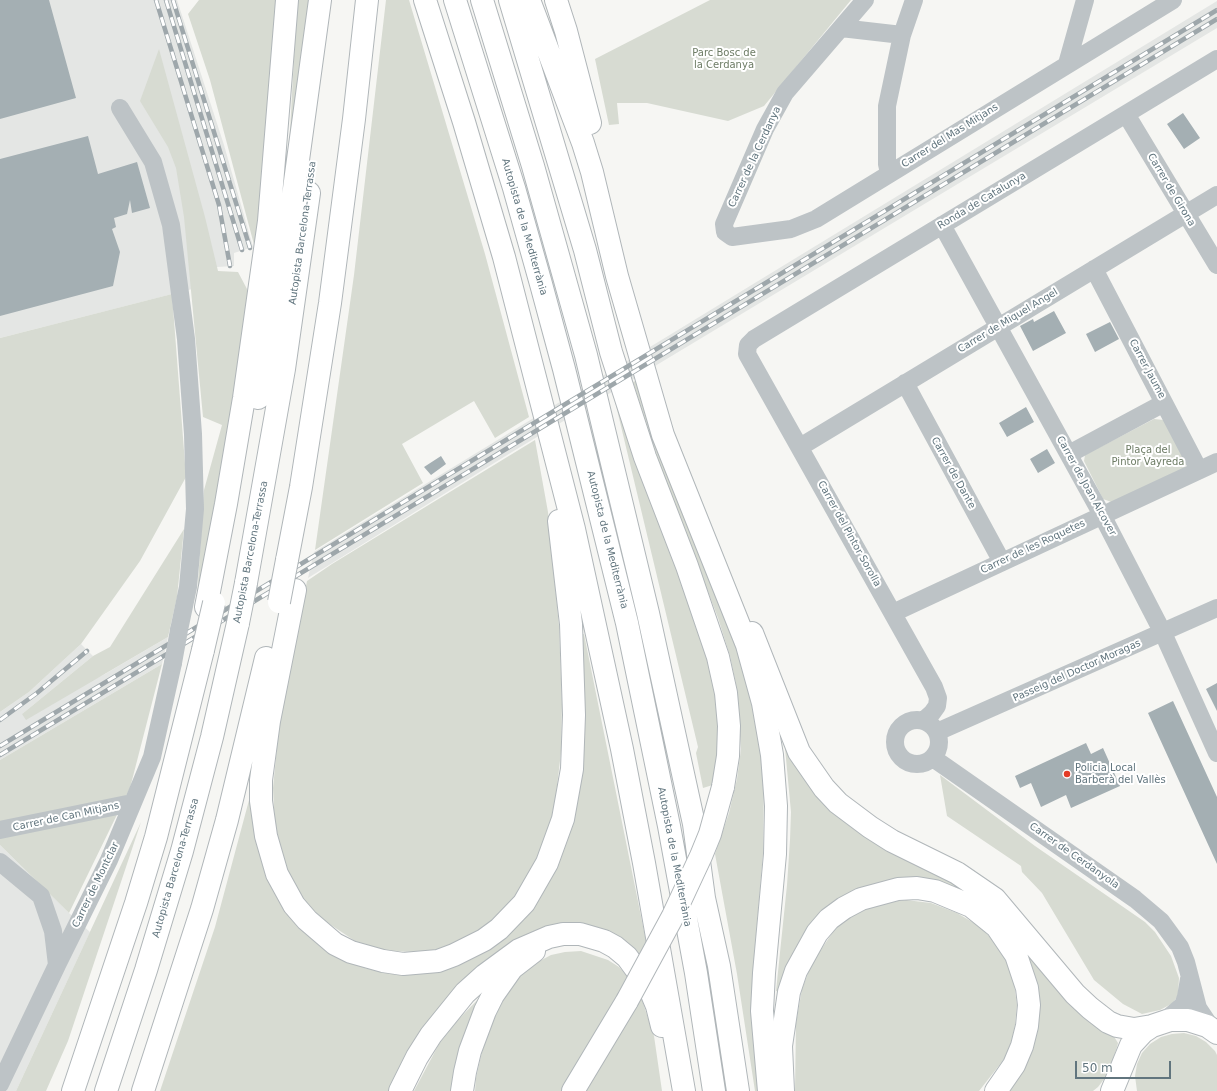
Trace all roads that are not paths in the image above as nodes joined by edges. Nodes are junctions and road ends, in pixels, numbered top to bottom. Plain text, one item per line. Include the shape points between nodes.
1 (287, 0) edge
2 (320, 0) edge
3 (331, 0) edge
4 (367, 0) edge
5 (425, 0) edge
6 (455, 0) edge
7 (482, 0) edge
8 (510, 0) edge
9 (530, 0) edge
10 (556, 0) edge
11 (865, 0) edge
12 (914, 0) edge
13 (1085, 0) edge
14 (1173, 0) edge
15 (841, 28) junction
16 (902, 35) junction
17 (1217, 59) edge
18 (1067, 64) junction
19 (120, 108) dead end
20 (1126, 114) junction
21 (890, 173) junction
22 (1217, 195) edge
23 (1186, 214) junction
24 (724, 224) joint
25 (942, 225) junction
26 (1217, 265) edge
27 (1094, 269) junction
28 (998, 326) junction
29 (633, 328) junction
30 (748, 345) joint
31 (905, 383) junction
32 (1164, 403) junction
33 (550, 436) junction
34 (800, 448) junction
35 (1068, 454) junction
36 (1217, 462) edge
37 (1199, 470) junction
38 (1102, 515) junction
39 (698, 523) junction
40 (1002, 562) junction
41 (287, 596) junction
42 (210, 605) junction
43 (1217, 608) edge
44 (893, 613) junction
45 (1163, 633) junction
46 (923, 721) junction
47 (937, 732) junction
48 (1217, 753) edge
49 (933, 758) junction
50 (132, 803) junction
51 (0, 830) edge
52 (0, 862) edge
53 (580, 934) junction
54 (117, 964) junction
55 (57, 965) junction
56 (1189, 976) junction
57 (1157, 1024) junction
58 (1214, 1031) edge
59 (1122, 1068) junction
60 (0, 1084) edge
61 (64, 1091) edge
62 (73, 1091) edge
63 (106, 1091) edge
64 (143, 1091) edge
65 (400, 1091) edge
66 (462, 1091) edge
67 (574, 1091) edge
68 (679, 1091) edge
69 (684, 1091) edge
70 (714, 1091) edge
71 (738, 1091) edge
72 (769, 1091) edge
73 (783, 1091) edge
74 (996, 1091) edge
75 (1112, 1091) edge
76 (1123, 1091) edge

1 - 42 main road via 269,221 244,398
2 - 42 main road via 290,218 271,332
3 - 63 main road, Autopista Barcelona-Terrassa, bridge via 311,178 287,346 270,454 238,622 212,737 182,851
4 - 41 main road, bridge via 349,158 295,556
5 - 33 main road via 504,257
6 - 70 main road, Autopista de la Mediterrània via 512,181 541,284 626,622 669,826
7 - 71 main road via 533,166 586,355 648,613 694,824 704,898 719,966
8 - 67 main road, bridge via 585,250 611,352 645,458 687,566 718,657 726,693 729,726 724,787 710,834 673,916
9 - 29 main road via 583,143
10 - 29 main road via 588,117
11 - 15 street, Carrer de la Cerdanya
12 - 16 street
13 - 18 street
14 - 18 street, Carrer del Mas Mitjans
15 - 16 street
15 - 24 street, Carrer de la Cerdanya via 785,93 765,129
16 - 21 street via 887,106 887,164
17 - 20 street, Ronda de Catalunya
18 - 21 street, Carrer del Mas Mitjans
19 - 50 street, Carrer de Montclar, bridge via 153,162 171,225 186,339 195,509 188,588 173,663 152,757
20 - 23 street, Carrer de Girona
20 - 25 street, Ronda de Catalunya
21 - 24 street, Carrer del Mas Mitjans via 816,219 791,229 732,237 725,232
22 - 23 street, Carrer de Miquel Angel
23 - 26 street, Carrer de Girona
23 - 27 street, Carrer de Miquel Angel
25 - 28 street, Carrer de Joan Alcover
25 - 30 street, Ronda de Catalunya
27 - 28 street, Carrer de Miquel Angel
27 - 32 street, Carrer Jaume
28 - 31 street, Carrer de Miquel Angel
28 - 35 street, Carrer de Joan Alcover
29 - 39 main road via 663,435
30 - 34 street, Carrer del Pintor Sorolla via 747,354
31 - 34 street, Carrer de Miquel Angel
31 - 40 street, Carrer de Dante
32 - 35 street
32 - 37 street, Carrer Jaume
33 - 41 main road via 571,624 574,675 574,749 569,793 555,844 524,903 499,929 467,949 438,960 415,964 383,961 351,952 335,944 307,920 294,905 280,879 266,836 261,780
33 - 69 main road via 574,529 622,749
34 - 44 street, Carrer del Pintor Sorolla
35 - 38 street, Carrer de Joan Alcover
36 - 37 street, Carrer de les Roquetes
37 - 38 street, Carrer de les Roquetes
38 - 40 street, Carrer de les Roquetes
38 - 45 street, Carrer de Joan Alcover
39 - 57 main road via 718,552 799,752 824,788 838,803 870,827 916,854 957,873 996,899 1075,994 1099,1016 1117,1026 1134,1029
39 - 72 main road via 747,645 763,703 772,755 776,833 762,1011
40 - 44 street, Carrer de les Roquetes
41 - 64 main road via 227,820 177,990
42 - 54 main road, bridge via 190,701 156,837
43 - 45 street, Passeig del Doctor Moragas
44 - 46 street, Carrer del Pintor Sorolla via 938,694 935,709
45 - 47 street, Passeig del Doctor Moragas
45 - 48 street, Carrer de Joan Alcover
46 - 47 street via 929,723
46 - 49 street via 912,721 903,725 897,734 895,744 898,754 914,765 925,764
47 - 49 street via 939,746
49 - 56 street, Carrer de Cerdanyola via 1150,910 1173,935 1186,962
50 - 51 street, Carrer de Can Mitjans
50 - 55 street, Carrer de Montclar via 109,860
52 - 55 street via 41,896 53,931
53 - 65 main road via 562,934 534,943 519,950 485,975 460,999 431,1035
53 - 66 main road via 562,937 534,951 512,968 502,981 477,1030
53 - 68 main road via 616,947 627,957 649,987 657,1006
54 - 61 main road
54 - 62 main road
55 - 60 street, Carrer de Montclar
56 - 57 street, Carrer de Cerdanyola via 1188,993 1183,1005
56 - 58 street, Carrer de Cerdanyola via 1198,1008
57 - 58 main road via 1177,1019 1188,1020
57 - 59 main road via 1143,1032 1132,1045
59 - 75 main road
59 - 76 main road
73 - 74 main road via 781,1046 789,992 799,964 817,933 829,919 861,898 898,889 917,888 953,897 976,909 997,927 1016,955 1027,988 1027,1026 1014,1065

